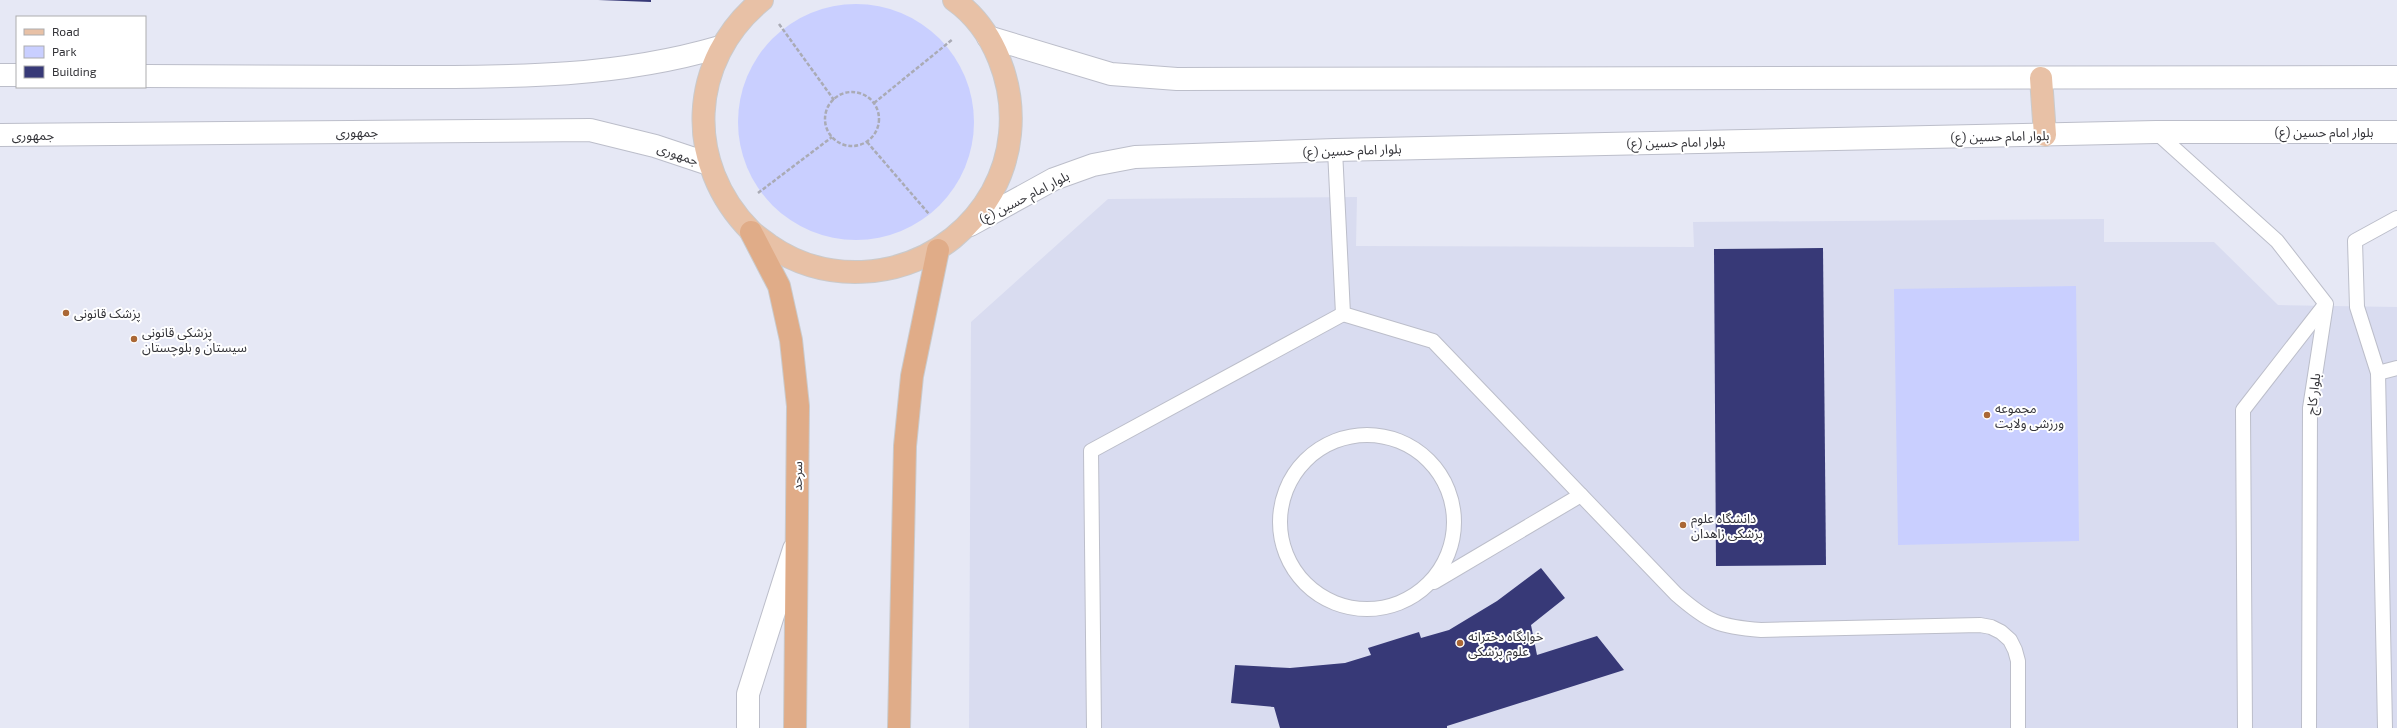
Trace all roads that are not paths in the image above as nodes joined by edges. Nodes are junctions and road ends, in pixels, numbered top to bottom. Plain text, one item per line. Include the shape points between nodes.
1 (954, 0) edge
2 (760, 1) edge
3 (988, 38) junction
4 (720, 47) junction
5 (0, 75) edge
6 (16, 76) edge
7 (146, 76) edge
8 (2397, 77) edge
9 (2041, 78) junction
10 (2156, 132) junction
11 (2397, 132) edge
12 (2045, 134) junction
13 (0, 135) edge
14 (1335, 150) junction
15 (709, 164) junction
16 (2397, 218) edge
17 (970, 224) junction
18 (752, 232) junction
19 (938, 250) junction
20 (2326, 304) junction
21 (1343, 314) junction
22 (2397, 368) edge
23 (2378, 373) junction
24 (1581, 495) junction
25 (795, 546) junction
26 (1425, 587) junction
27 (748, 728) edge
28 (795, 728) edge
29 (900, 728) edge
30 (1094, 728) edge
31 (2018, 728) edge
32 (2244, 728) edge
33 (2309, 728) edge
34 (2385, 728) edge

1 - 3 main road via 963,6
2 - 4 main road via 744,14
3 - 9 main road via 1111,74 1177,79
3 - 17 main road via 1005,74 1012,114 1008,154 993,192
4 - 7 main road via 677,60 530,77
4 - 15 main road via 706,85 702,125
5 - 6 main road
8 - 9 main road
9 - 12 main road
10 - 11 main road, بلوار امام حسین (ع)
10 - 12 main road, بلوار امام حسین (ع)
10 - 20 lane via 2277,241
12 - 14 main road, بلوار امام حسین (ع)
13 - 15 main road, جمهوری via 590,130 655,146
14 - 17 main road, بلوار امام حسین (ع) via 1135,157 1093,164 1054,179
14 - 21 lane
15 - 18 main road via 726,201
16 - 23 lane via 2355,241 2357,306
17 - 19 main road
18 - 19 main road via 784,255 822,269 862,273 902,267
18 - 25 highway, سرحد via 778,286 791,340 798,406
19 - 29 highway via 912,376 905,446
20 - 32 lane via 2243,410
20 - 33 lane, بلوار کاج via 2310,408
21 - 24 lane via 1433,341
21 - 30 lane via 1091,451
22 - 23 lane
23 - 34 lane
24 - 26 lane
24 - 31 lane via 1676,594 1700,615 1729,628 1762,630 1980,625 2001,632 2010,640 2018,662
25 - 27 main road via 748,694
25 - 28 highway, سرحد
26 - 26 lane via 1440,570 1450,549 1454,527 1452,504 1445,483 1432,464 1415,449 1394,439 1372,435 1349,437 1327,444 1309,457 1294,474 1284,495 1280,517 1281,540 1289,561 1301,580 1318,595 1339,605 1362,609 1384,607 1406,600

